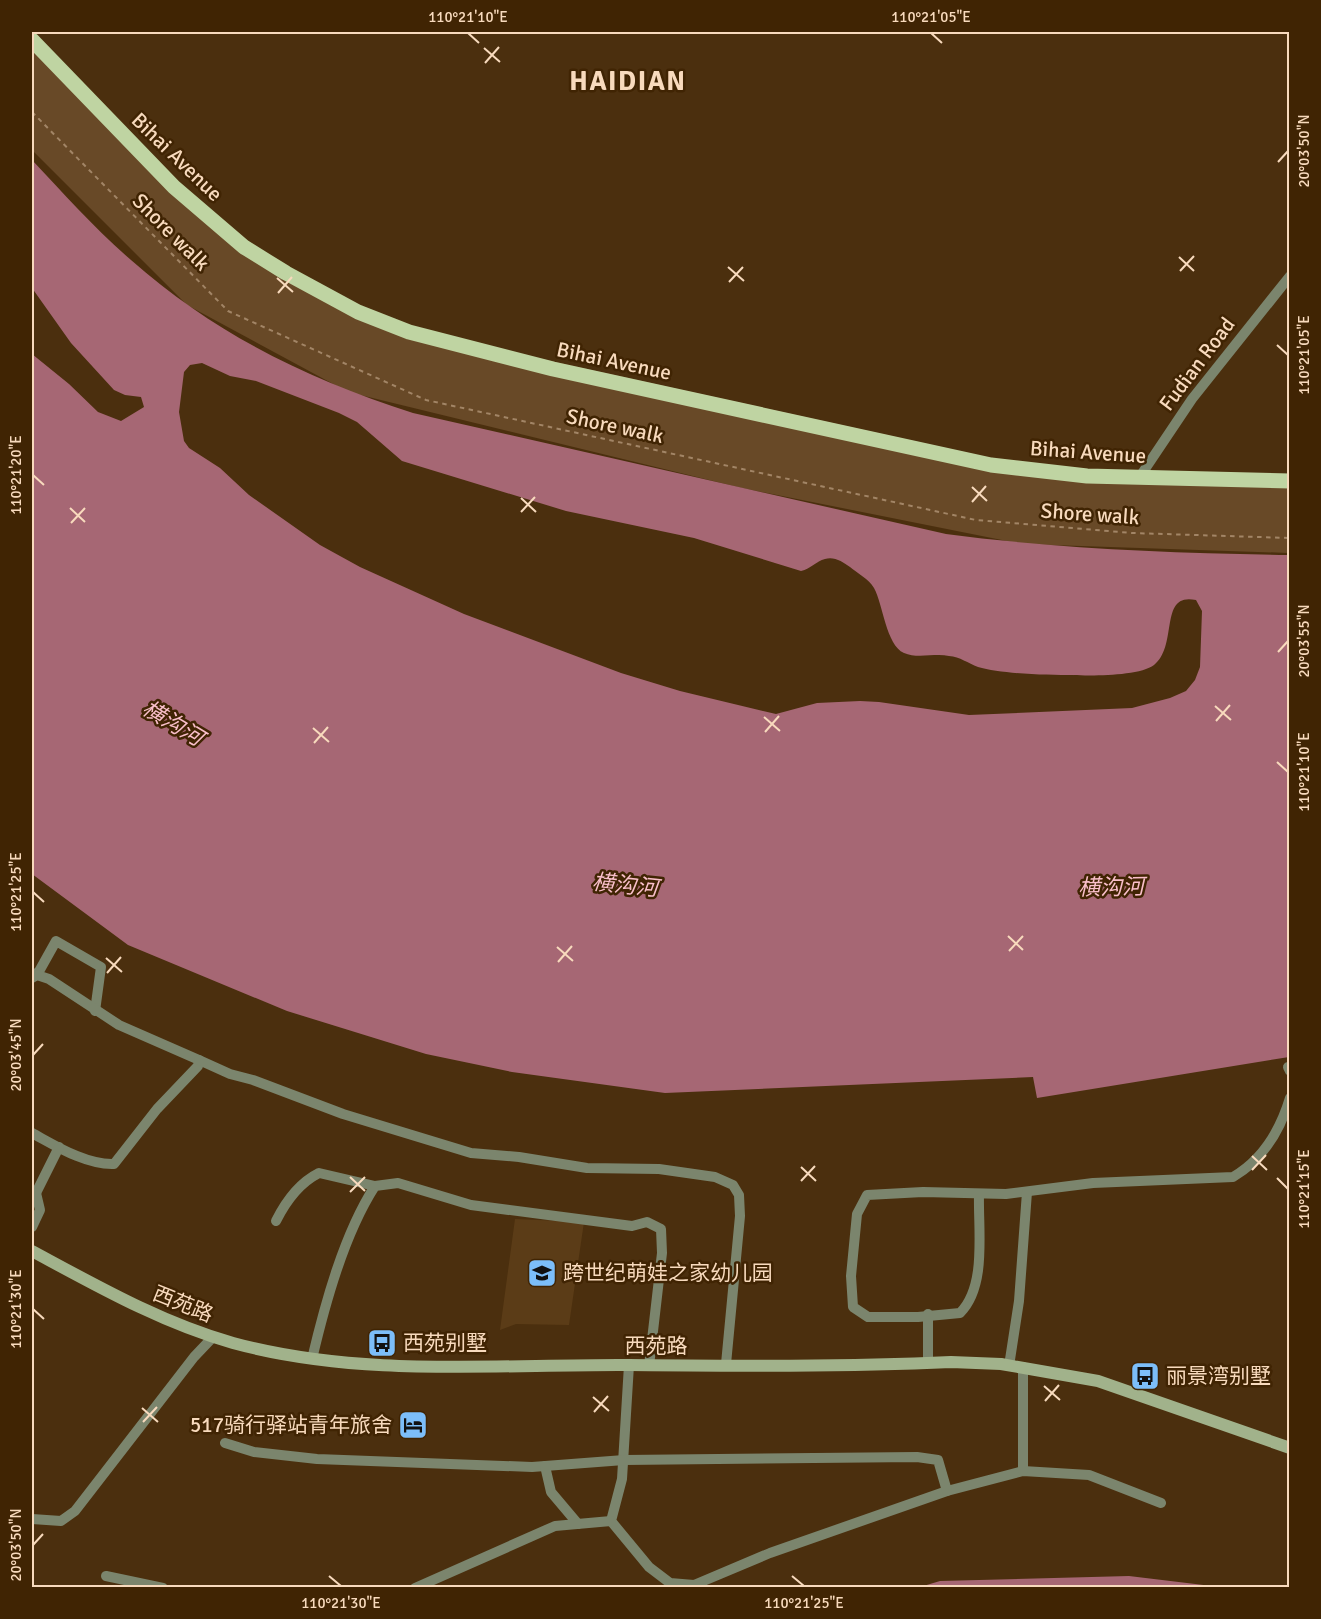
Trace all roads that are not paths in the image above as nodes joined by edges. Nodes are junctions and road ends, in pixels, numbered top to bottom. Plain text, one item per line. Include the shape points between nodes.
1 (34, 32) edge
2 (32, 40) edge
3 (1290, 276) edge
4 (1290, 473) edge
5 (1141, 474) junction
6 (1290, 481) edge
7 (33, 975) edge
8 (95, 1011) junction
9 (199, 1060) junction
10 (1290, 1098) edge
11 (32, 1133) edge
12 (59, 1147) junction
13 (375, 1186) junction
14 (1027, 1192) junction
15 (34, 1193) edge
16 (979, 1194) junction
17 (276, 1221) dead end
18 (32, 1227) edge
19 (32, 1251) edge
20 (928, 1314) junction
21 (213, 1337) junction
22 (312, 1359) junction
23 (726, 1364) junction
24 (927, 1364) junction
25 (629, 1365) junction
26 (649, 1366) junction
27 (1009, 1366) junction
28 (1023, 1367) junction
29 (225, 1443) dead end
30 (1290, 1448) edge
31 (624, 1460) junction
32 (545, 1466) junction
33 (1023, 1471) junction
34 (947, 1491) junction
35 (1161, 1503) dead end
36 (32, 1519) edge
37 (611, 1521) junction
38 (578, 1524) junction
39 (106, 1576) dead end
40 (163, 1587) edge
41 (415, 1587) edge

1 - 5 main road, Bihai Avenue via 159,162 229,224 289,266 382,314 484,344 949,450
2 - 5 main road, Bihai Avenue via 160,174 244,246 286,273 380,322 457,346 947,457 1068,474
3 - 5 street, Fudian Road via 1192,399
4 - 5 main road, Bihai Avenue
5 - 6 main road, Bihai Avenue
7 - 8 street via 49,979
7 - 8 street via 56,941 86,957 101,967
8 - 9 street
9 - 12 street via 198,1066 157,1109 114,1164 102,1164
9 - 23 street via 343,1114 471,1153 587,1168 689,1172 733,1185 739,1195 740,1216
10 - 14 street via 1264,1152 1233,1177 1093,1183
11 - 12 street
12 - 15 street
13 - 17 street via 319,1173 308,1178 290,1197
13 - 22 street via 358,1212 331,1286
13 - 26 street via 398,1183 471,1205 632,1226 647,1222 661,1229 662,1252
14 - 16 street
14 - 27 street via 1019,1301
15 - 18 street via 40,1210
16 - 20 street via 976,1281 971,1302 960,1313
16 - 20 street via 867,1196 857,1214 851,1276 853,1307 868,1317
19 - 21 main road, 西苑路 via 154,1315
20 - 24 street
21 - 22 main road, 西苑路
21 - 36 street via 75,1511 60,1521
22 - 25 main road, 西苑路 via 423,1366
23 - 24 main road, 西苑路
23 - 26 main road, 西苑路
24 - 27 main road, 西苑路
25 - 26 main road, 西苑路
25 - 31 street
27 - 28 main road, 西苑路
28 - 30 main road, 西苑路 via 1098,1381 1158,1399
28 - 33 street
29 - 32 street via 254,1452 317,1459
31 - 32 street
31 - 34 street via 917,1457 938,1460
31 - 37 street
32 - 38 street via 551,1492
33 - 34 street
33 - 35 street via 1089,1475
34 - 37 street via 770,1553 694,1585 670,1583 649,1568
37 - 38 street
38 - 41 street via 555,1526
39 - 40 street

